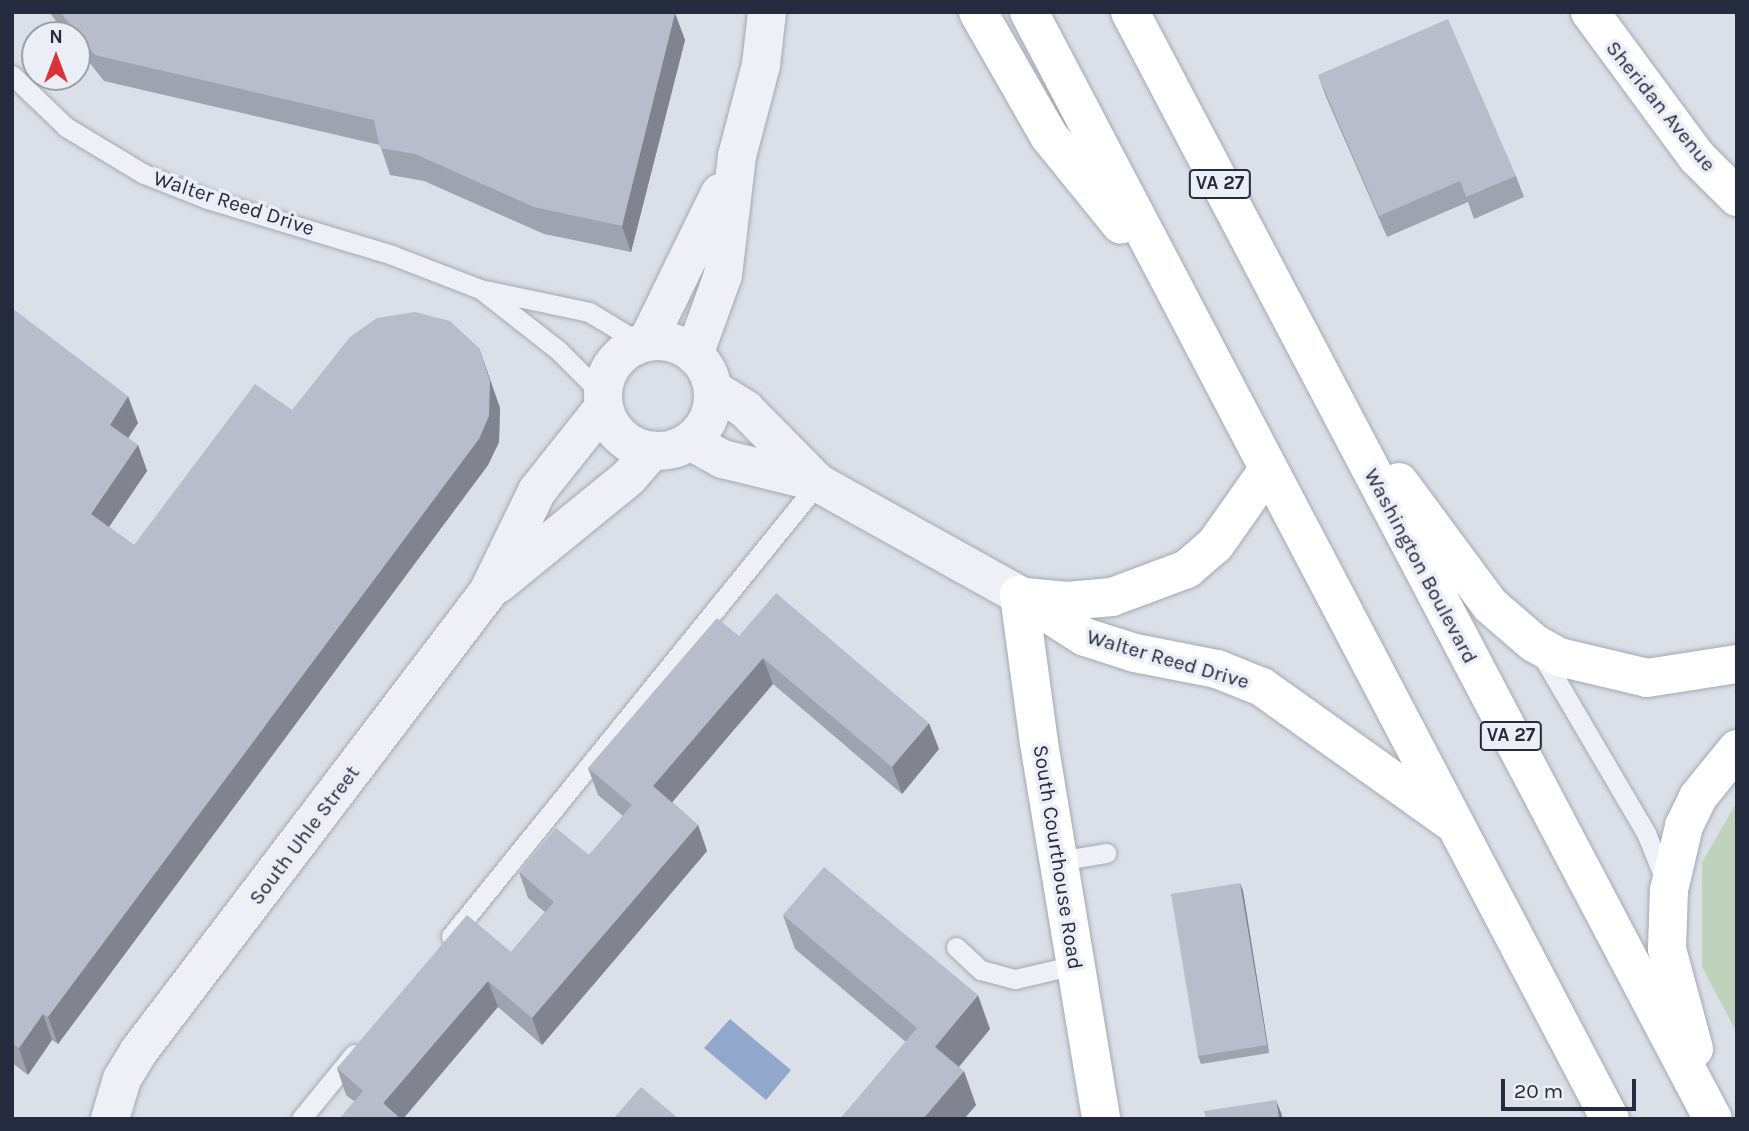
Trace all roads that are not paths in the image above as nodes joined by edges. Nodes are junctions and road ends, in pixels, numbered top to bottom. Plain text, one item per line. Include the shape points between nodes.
1 (767, 12) edge
2 (978, 12) edge
3 (1028, 12) edge
4 (1130, 12) edge
5 (1590, 12) edge
6 (12, 75) edge
7 (737, 156) junction
8 (1737, 197) edge
9 (1171, 286) junction
10 (480, 289) junction
11 (645, 343) junction
12 (694, 355) junction
13 (1310, 356) junction
14 (713, 389) junction
15 (603, 401) junction
16 (690, 442) junction
17 (652, 451) junction
18 (1267, 471) junction
19 (818, 483) junction
20 (488, 592) junction
21 (1019, 596) junction
22 (1534, 643) junction
23 (1737, 664) edge
24 (1737, 749) edge
25 (1451, 822) junction
26 (1106, 853) dead end
27 (1058, 861) junction
28 (1669, 890) junction
29 (442, 947) edge
30 (956, 947) dead end
31 (1076, 965) junction
32 (372, 1033) edge
33 (1713, 1117) edge
34 (110, 1119) edge
35 (301, 1119) edge
36 (1101, 1119) edge
37 (1610, 1119) edge

1 - 7 street via 761,65
2 - 9 main road via 1049,136
3 - 9 main road
4 - 13 main road, Washington Boulevard / VA 27
5 - 8 main road, Sheridan Avenue via 1697,157
6 - 10 lane, Walter Reed Drive via 66,128 144,174 381,251
7 - 11 street via 689,263
7 - 12 street via 723,275
9 - 18 main road
10 - 11 lane, Walter Reed Drive via 589,312
10 - 15 lane, Walter Reed Drive via 558,350
11 - 12 street via 680,346
11 - 15 street via 614,362
12 - 14 street
13 - 22 main road via 1473,585
13 - 33 main road, Washington Boulevard / VA 27
14 - 16 street via 708,418
14 - 19 street, Walter Reed Drive via 746,410
15 - 17 street via 608,421 626,442
15 - 20 street, South Uhle Street via 537,491
16 - 17 street
16 - 19 street, Walter Reed Drive via 723,459
17 - 20 street, South Uhle Street via 629,477
18 - 21 main road, Walter Reed Drive via 1214,545 1187,569 1112,597 1067,601
18 - 25 main road
19 - 21 street, Walter Reed Drive
19 - 29 lane
20 - 34 street, South Uhle Street via 139,1051 122,1079
21 - 25 main road, Walter Reed Drive via 1085,637 1135,653 1217,669 1262,687
21 - 27 main road, South Courthouse Road
22 - 23 main road via 1589,667 1633,676 1679,676
22 - 28 lane via 1646,833
24 - 28 main road via 1698,797 1684,826
25 - 37 main road
26 - 27 lane
27 - 31 main road, South Courthouse Road
28 - 33 main road via 1667,949
30 - 31 lane via 981,970 1015,979
31 - 36 main road, South Courthouse Road
32 - 35 lane

